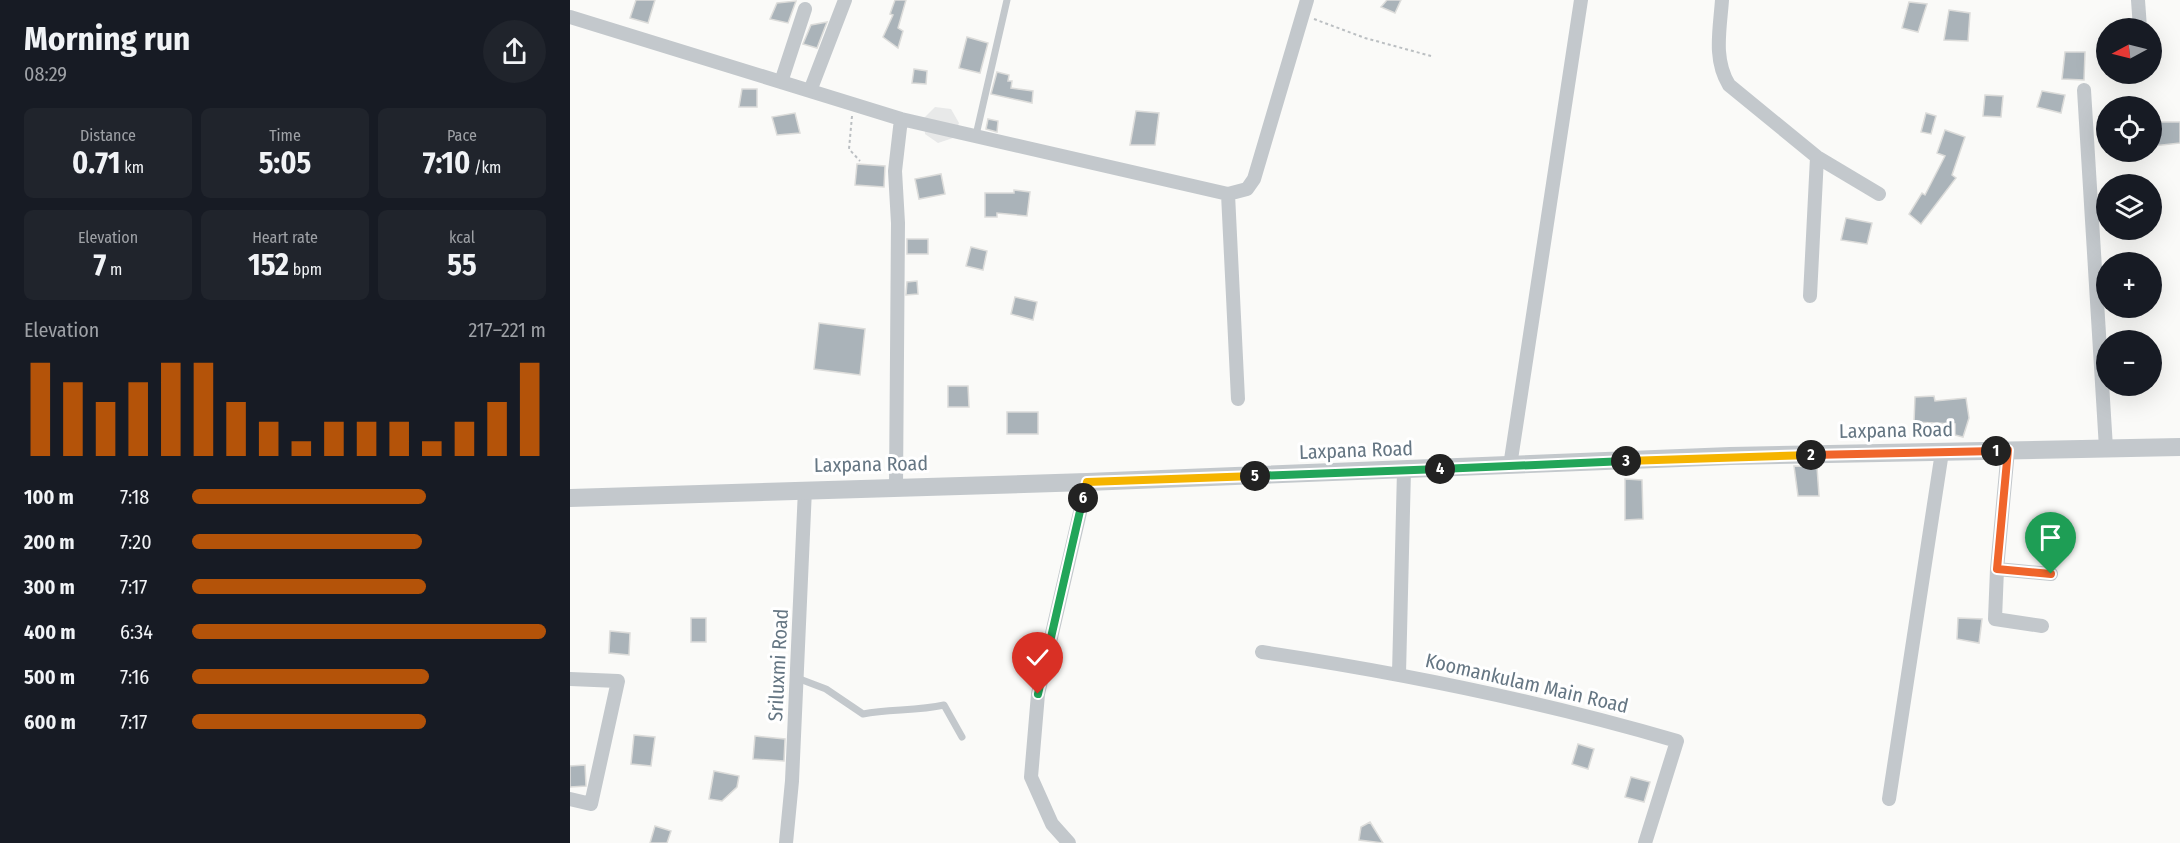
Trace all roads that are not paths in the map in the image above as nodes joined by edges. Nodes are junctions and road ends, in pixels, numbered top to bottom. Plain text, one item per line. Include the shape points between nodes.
1 (845, 0) edge
2 (1007, 0) edge
3 (1307, 0) edge
4 (1581, 0) edge
5 (1722, 0) edge
6 (2138, 0) edge
7 (805, 9) dead end
8 (570, 17) edge
9 (2139, 18) edge
10 (782, 82) junction
11 (2084, 90) dead end
12 (810, 91) junction
13 (901, 119) junction
14 (976, 135) junction
15 (1818, 157) junction
16 (1228, 194) junction
17 (1879, 194) dead end
18 (1810, 296) dead end
19 (1238, 399) dead end
20 (2180, 447) edge
21 (2106, 448) junction
22 (2008, 450) junction
23 (1942, 452) junction
24 (1510, 466) junction
25 (1404, 470) junction
26 (1087, 482) junction
27 (896, 486) junction
28 (805, 489) junction
29 (570, 498) edge
30 (1997, 569) junction
31 (2051, 574) dead end
32 (2042, 626) dead end
33 (1262, 652) dead end
34 (1399, 674) junction
35 (797, 678) junction
36 (570, 679) edge
37 (962, 737) dead end
38 (570, 799) edge
39 (1889, 799) dead end
40 (786, 843) edge
41 (1068, 843) edge
42 (1645, 843) edge

1 - 12 street
2 - 14 lane
3 - 16 street via 1254,180 1246,189
4 - 24 street
5 - 15 street via 1718,55 1729,85
6 - 9 street
7 - 10 street
8 - 10 street
10 - 12 street
11 - 21 street
12 - 13 street
13 - 14 street
13 - 27 street via 895,171
14 - 16 street
15 - 17 street
15 - 18 street
16 - 19 street
20 - 21 street, Laxpana Road
21 - 22 street, Laxpana Road
22 - 23 street, Laxpana Road
22 - 30 street
23 - 24 street, Laxpana Road
23 - 39 street
24 - 25 street, Laxpana Road
25 - 26 street, Laxpana Road
25 - 34 street
26 - 27 street, Laxpana Road
26 - 41 street via 1038,694 1031,777 1052,824
27 - 28 street, Laxpana Road
28 - 29 street, Laxpana Road
28 - 35 street, Sriluxmi Road
30 - 31 street
30 - 32 street via 1995,619
33 - 34 street, Koomankulam Main Road
34 - 42 street, Koomankulam Main Road via 1588,714 1677,741
35 - 37 lane via 826,689 863,714 944,705
35 - 40 street, Sriluxmi Road
36 - 38 street via 618,681 591,804

